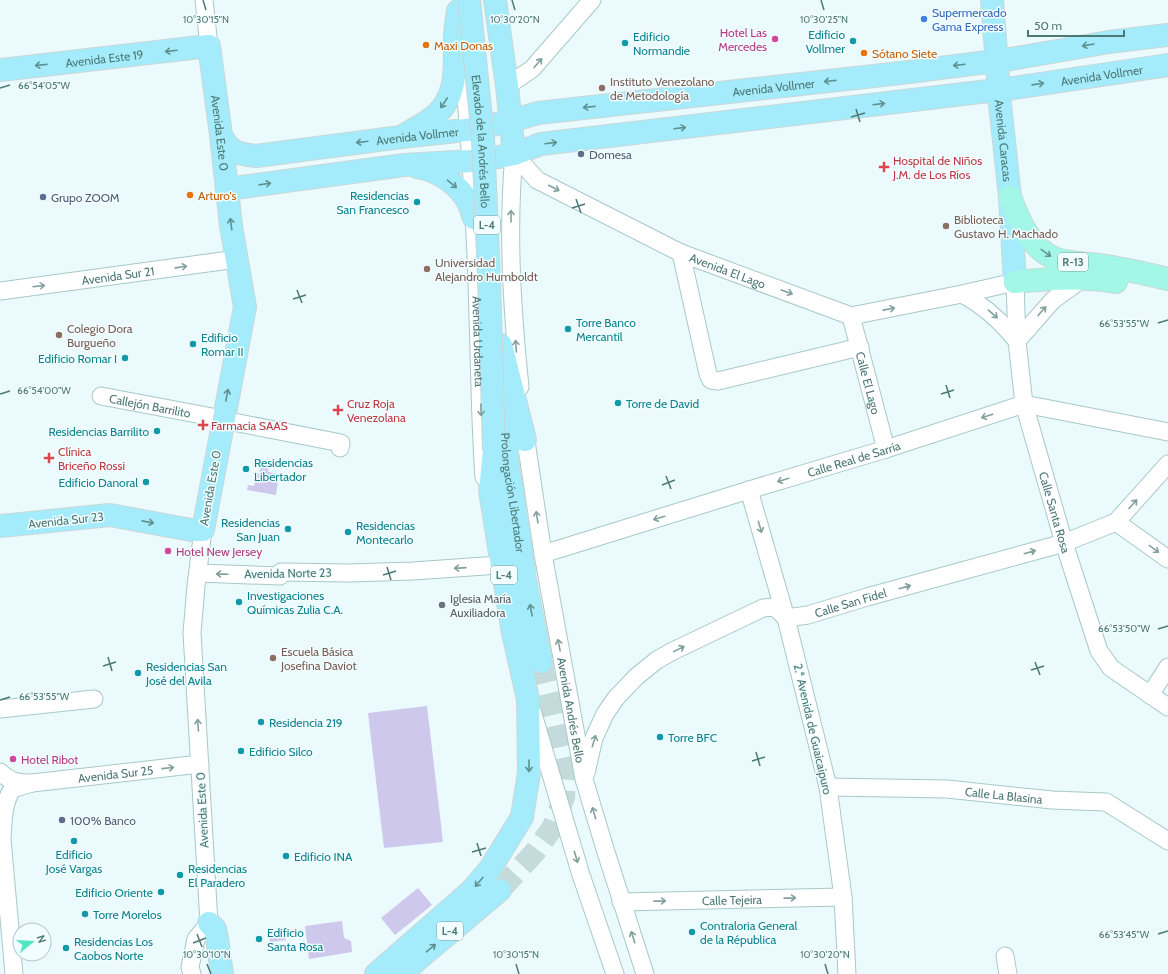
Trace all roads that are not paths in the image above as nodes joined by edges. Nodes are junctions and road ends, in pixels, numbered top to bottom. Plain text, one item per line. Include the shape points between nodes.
1 (204, 0) edge
2 (484, 0) edge
3 (495, 0) edge
4 (592, 0) edge
5 (992, 0) edge
6 (461, 4) edge
7 (1168, 35) edge
8 (209, 46) junction
9 (998, 60) junction
10 (1168, 65) edge
11 (0, 70) edge
12 (507, 86) junction
13 (1000, 89) junction
14 (511, 121) junction
15 (469, 130) junction
16 (221, 135) junction
17 (401, 137) junction
18 (514, 154) junction
19 (472, 161) junction
20 (404, 165) junction
21 (227, 189) junction
22 (1010, 197) junction
23 (474, 218) junction
24 (681, 253) junction
25 (237, 259) junction
26 (1082, 279) junction
27 (1168, 279) edge
28 (1015, 282) junction
29 (0, 291) edge
30 (962, 294) junction
31 (1168, 294) edge
32 (851, 316) junction
33 (1017, 341) junction
34 (501, 345) junction
35 (860, 347) junction
36 (101, 396) dead end
37 (1024, 404) junction
38 (223, 419) junction
39 (1168, 432) edge
40 (525, 440) junction
41 (335, 446) dead end
42 (886, 449) junction
43 (1168, 464) edge
44 (749, 490) junction
45 (1116, 522) junction
46 (0, 526) edge
47 (202, 530) junction
48 (1064, 543) junction
49 (543, 554) junction
50 (1168, 559) edge
51 (499, 565) junction
52 (198, 573) junction
53 (786, 618) junction
54 (513, 633) junction
55 (541, 662) tunnel mouth
56 (1168, 667) edge
57 (1150, 695) junction
58 (94, 698) dead end
59 (528, 699) junction
60 (1168, 707) edge
61 (0, 709) edge
62 (200, 764) junction
63 (0, 772) edge
64 (584, 779) junction
65 (32, 783) junction
66 (828, 787) junction
67 (1, 835) edge
68 (1168, 841) edge
69 (500, 890) tunnel mouth
70 (843, 897) junction
71 (621, 902) junction
72 (209, 923) junction
73 (1005, 956) dead end
74 (14, 974) edge
75 (192, 974) edge
76 (214, 974) edge
77 (222, 974) edge
78 (376, 974) edge
79 (402, 974) edge
80 (615, 974) edge
81 (645, 974) edge
82 (847, 974) edge
83 (1008, 974) edge

1 - 8 street, Avenida Este 0
2 - 34 main road, Elevado de la Andrés Bello / L-4 via 494,160
3 - 12 main road
12 -> 4 street via 532,69
5 - 9 main road, Avenida Caracas / R-13
6 - 12 main road via 472,102 486,110 500,107 504,102
6 - 15 street, Avenida Urdaneta / L-4
6 -> 17 main road via 451,91 438,113
6 - 54 main road, Elevado de la Andrés Bello / L-4, bridge via 483,138 494,450 490,491
7 -> 9 main road, Avenida Vollmer
8 -> 11 main road, Avenida Este 19
8 - 16 main road, Avenida Este 0
9 - 13 main road, Avenida Caracas / R-13
9 -> 14 main road, Avenida Vollmer via 894,74 538,113
13 -> 10 main road, Avenida Vollmer
12 - 14 main road
18 -> 13 main road, Avenida Vollmer via 541,144
13 - 22 main road, Avenida Caracas / R-13
14 - 15 main road, Avenida Vollmer
14 - 18 main road
15 - 17 main road, Avenida Vollmer
15 - 19 street, Avenida Urdaneta / L-4
17 -> 16 main road, Avenida Vollmer via 256,156 241,155 227,146
16 - 21 main road, Avenida Este 0
18 - 19 main road, Avenida Vollmer
18 -> 24 street, Avenida El Lago via 537,180
40 -> 18 street via 511,280 511,188
19 - 20 main road, Avenida Vollmer
19 - 23 street, Avenida Urdaneta / L-4
21 -> 20 main road, Avenida Vollmer
20 -> 23 main road via 430,170 453,184 469,204
25 -> 21 main road, Avenida Este 0
22 -> 27 highway, R-13 via 1028,236 1054,258
22 - 28 main road, Avenida Caracas / R-13
23 -> 51 street, Avenida Urdaneta / L-4 via 481,440 488,509
24 -> 32 street, Avenida El Lago
24 - 35 street via 711,380 718,381
29 -> 25 street, Avenida Sur 21
38 -> 25 main road, Avenida Este 0 via 245,307
26 - 28 highway, R-13
26 - 31 highway, R-13 via 1109,281
33 -> 26 street via 1053,300
28 - 30 street
28 - 33 street, Calle Santa Rosa
32 -> 30 street
30 -> 33 street via 987,309
32 - 35 street, Calle El Lago
33 - 37 street, Calle Santa Rosa
34 - 40 main road, L-4
55 -> 34 main road, Prolongación Libertador / L-4 via 525,580 508,467
35 - 42 street, Calle El Lago
36 - 38 street, Callejón Barrilito
37 - 39 street, Calle Real de Sarría
37 -> 42 street, Calle Real de Sarría
37 - 48 street, Calle Santa Rosa
38 - 41 street, Callejón Barrilito
38 - 47 main road, Avenida Este 0
49 -> 40 street, Avenida Andrés Bello
42 -> 44 street, Calle Real de Sarría
45 -> 43 street, Calle San Fidel
44 -> 49 street, Calle Real de Sarría
44 -> 53 street, 2.ª Avenida de Guaicaipuro
45 - 48 street, Calle San Fidel
45 -> 50 street
46 -> 47 main road, Avenida Sur 23 via 110,515
47 - 52 street, Avenida Este 0
53 -> 48 street, Calle San Fidel via 808,615
48 - 57 street, Calle Santa Rosa via 1099,651 1111,668
64 -> 49 street, Avenida Andrés Bello
51 -> 52 street, Avenida Norte 23 via 413,571 281,572 280,576
51 - 54 street, Avenida Urdaneta / L-4
62 -> 52 street, Avenida Este 0 via 192,633
64 -> 53 street via 594,738 605,714 636,677 657,660 763,608 775,607
53 - 66 street, 2.ª Avenida de Guaicaipuro
54 - 59 main road, L-4
56 - 57 street
57 - 60 street, Calle Santa Rosa
58 - 61 street
59 -> 78 main road, L-4 via 529,773 522,817 490,869 471,891
59 -> 80 street via 581,875
65 -> 62 street, Avenida Sur 25
62 - 72 street, Avenida Este 0
63 - 65 street, Avenida Sur 25 via 18,783
71 -> 64 street, Avenida Andrés Bello
65 - 67 street, Avenida Sur 25 via 12,789 9,794
66 - 68 street, Calle La Blasina via 947,789 1052,800 1106,802
66 - 70 street, 2.ª Avenida de Guaicaipuro
67 - 74 street, Avenida Sur 25
79 -> 69 main road, L-4
71 -> 70 street, Calle Tejeira
70 - 82 street, 2.ª Avenida de Guaicaipuro
81 -> 71 street, Avenida Andrés Bello
72 - 75 street via 196,939 190,967
72 - 76 main road
72 - 77 main road via 215,930
73 - 83 street

